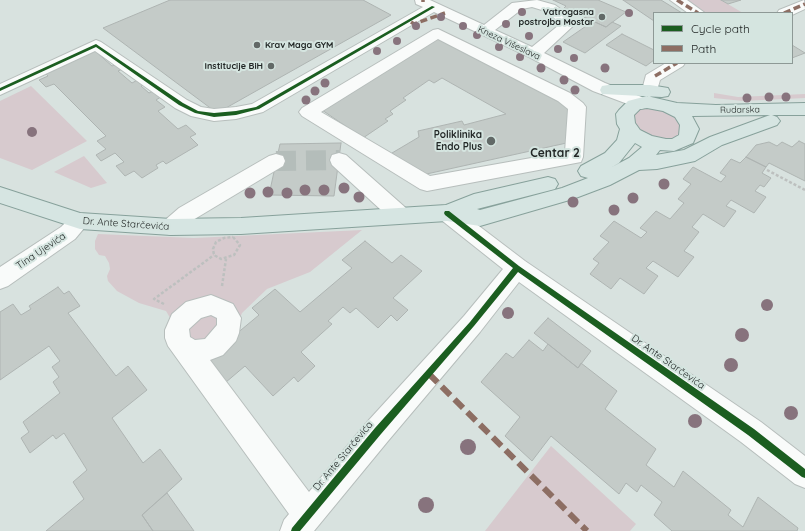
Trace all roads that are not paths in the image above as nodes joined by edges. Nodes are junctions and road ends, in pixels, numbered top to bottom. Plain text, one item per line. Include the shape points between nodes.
1 (677, 0) edge
2 (800, 0) edge
3 (805, 3) edge
4 (429, 4) edge
5 (696, 12) edge
6 (786, 12) edge
7 (491, 34) junction
8 (429, 39) junction
9 (475, 52) junction
10 (534, 54) junction
11 (676, 64) edge
12 (368, 65) dead end
13 (649, 89) junction
14 (0, 90) edge
15 (605, 91) junction
16 (674, 109) junction
17 (805, 109) edge
18 (730, 110) junction
19 (772, 121) junction
20 (805, 121) edge
21 (626, 130) junction
22 (690, 134) junction
23 (656, 144) junction
24 (339, 160) tunnel mouth
25 (276, 161) tunnel mouth
26 (636, 162) junction
27 (0, 194) edge
28 (447, 213) junction
29 (400, 215) junction
30 (80, 220) junction
31 (171, 227) junction
32 (517, 268) junction
33 (0, 279) edge
34 (187, 350) junction
35 (805, 474) edge
36 (301, 523) edge

1 - 5 street
2 - 3 street
3 - 6 street
4 - 7 street, Kneza Višeslava
4 - 14 street via 414,24 410,21 256,108 236,113 214,115 197,112 181,104 96,45
7 - 9 street
7 - 10 street, Kneza Višeslava
7 - 10 street via 517,6 532,3 550,8 565,19 566,26
8 - 9 street via 438,33
8 - 9 street via 308,112 427,184 574,157 577,107 564,97
8 - 12 street via 406,44
10 - 15 street, Kneza Višeslava
11 - 13 street
13 - 15 main road
13 - 16 main road via 654,103
13 - 18 main road
13 - 21 main road, Dr. Ante Starčevića via 634,105
15 - 21 street, Kneza Višeslava
15 - 21 main road via 618,121
16 - 18 main road, Rudarska
16 - 22 main road via 686,118
17 - 18 main road, Rudarska
19 - 20 main road, Rudarska
19 - 22 main road, Rudarska via 724,126
19 - 26 main road via 716,141 688,156 658,162
21 - 23 main road
21 - 28 main road, Dr. Ante Starčevića via 612,158 596,168 555,182 474,202
22 - 23 main road, Rudarska via 682,142
23 - 26 main road, Dr. Ante Starčevića
24 - 29 street
25 - 31 street via 186,214
26 - 28 main road, Dr. Ante Starčevića via 603,180 566,194 480,218
27 - 30 main road, Dr. Ante Starčevića
28 - 29 main road, Dr. Ante Starčevića
28 - 32 street, Dr. Ante Starčevića
29 - 31 main road, Dr. Ante Starčevića via 241,226
30 - 31 main road, Dr. Ante Starčevića
30 - 33 street, Tina Ujevića via 68,233
32 - 35 street, Dr. Ante Starčevića via 751,432
32 - 36 street, Dr. Ante Starčevića via 452,348
34 - 34 street via 204,351 221,341 227,334 229,325 225,311 219,307 202,306 186,315 177,330 181,345
34 - 36 street

